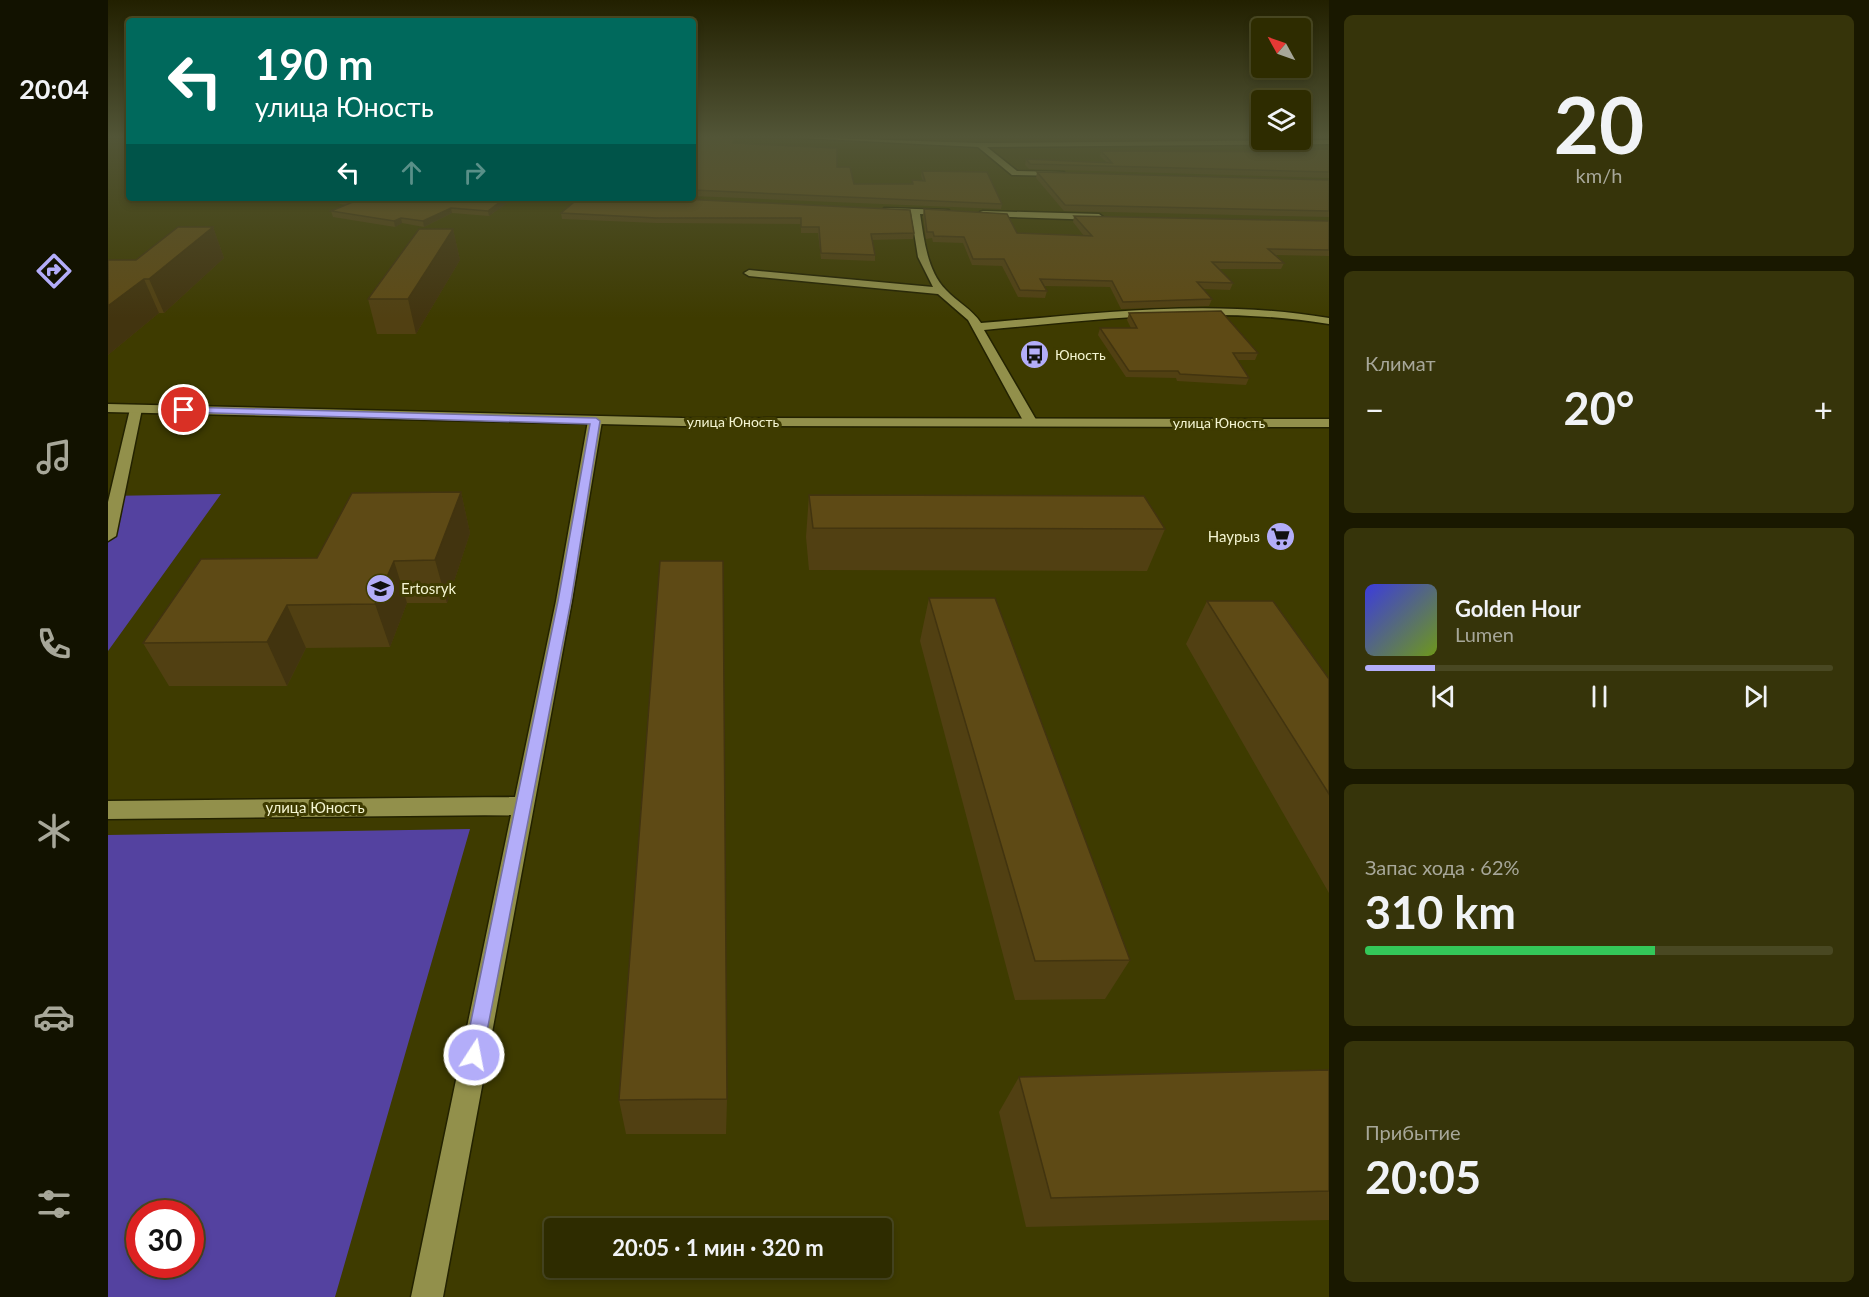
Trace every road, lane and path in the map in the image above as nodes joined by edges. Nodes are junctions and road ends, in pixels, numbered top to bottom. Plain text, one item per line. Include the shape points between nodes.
1 (880, 210) edge
2 (915, 211) junction
3 (961, 213) edge
4 (973, 213) edge
5 (1114, 218) edge
6 (749, 273) dead end
7 (941, 291) junction
8 (1329, 321) edge
9 (978, 327) junction
10 (108, 408) edge
11 (136, 409) junction
12 (596, 421) junction
13 (1031, 423) junction
14 (1329, 423) edge
15 (108, 536) edge
16 (523, 806) junction
17 (108, 810) edge
18 (427, 1297) edge

1 - 2 street
2 - 3 street
2 - 7 street via 923,257
4 - 5 street
6 - 7 street
7 - 9 street
8 - 9 street via 1292,313 1217,309
9 - 13 street
10 - 11 street, улица Юность
11 - 12 street, улица Юность
11 - 15 street
12 - 13 street, улица Юность
12 - 16 street
13 - 14 street, улица Юность
16 - 17 street, улица Юность
16 - 18 street

